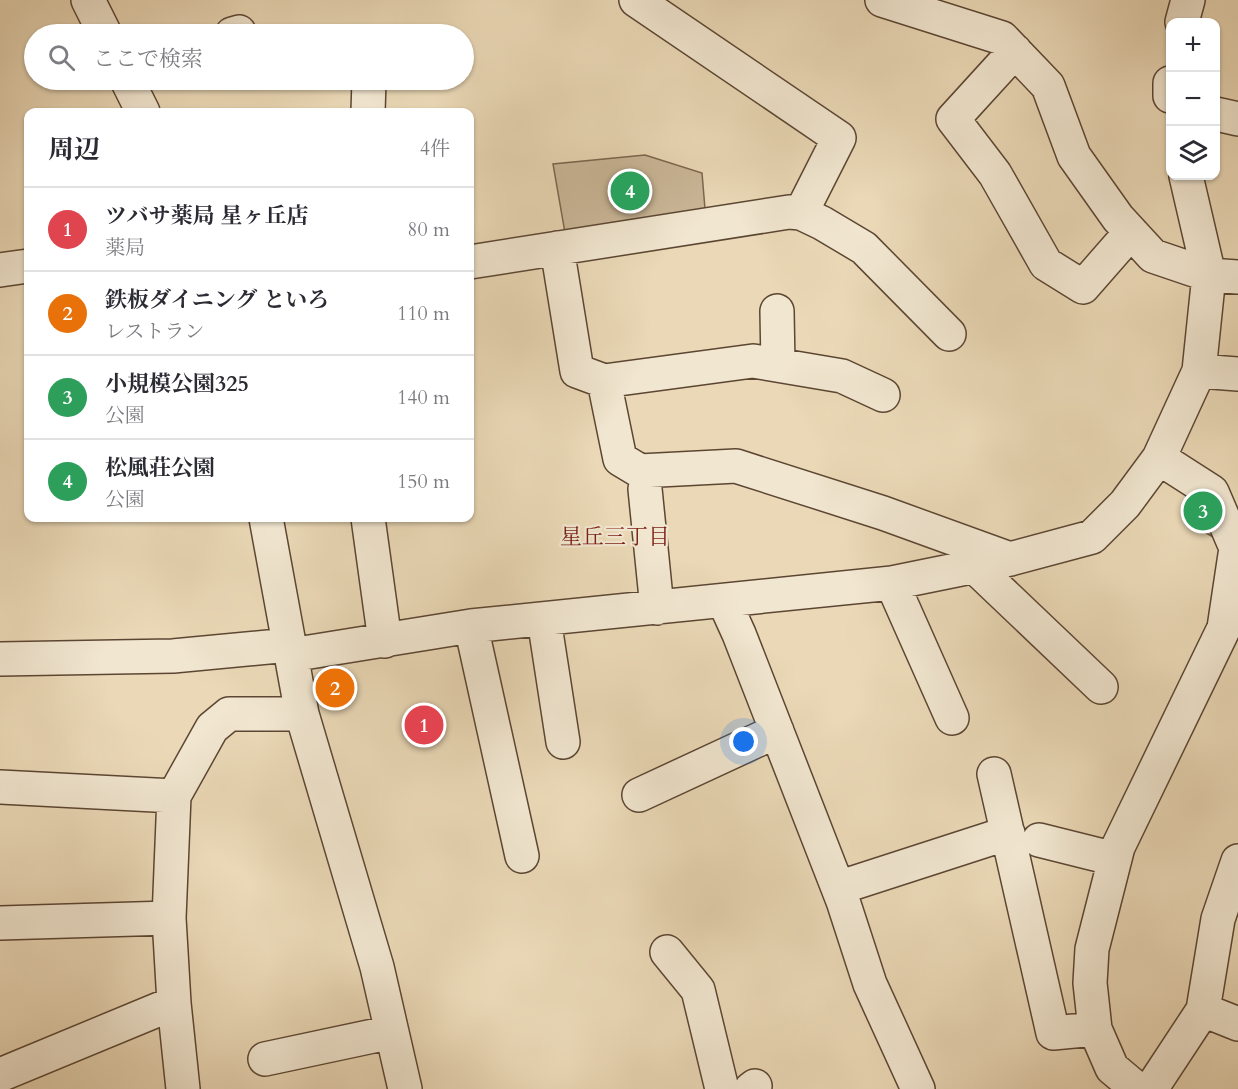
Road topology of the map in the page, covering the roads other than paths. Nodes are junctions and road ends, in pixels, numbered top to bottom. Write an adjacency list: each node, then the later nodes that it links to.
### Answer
1 (88, 0): 6 (street)
2 (636, 0): 15 (street)
3 (882, 0): 7 (street)
4 (1188, 0): 5 (street)
5 (1183, 18)
6 (100, 24)
7 (1015, 51): 16 (street); 16 (street)
8 (132, 90): 10 (street)
9 (369, 90): 11 (street)
10 (141, 108)
11 (368, 108)
12 (1220, 115): 13 (street)
13 (1238, 119)
14 (1187, 180): 21 (street)
15 (801, 213): 17 (street); 23 (street)
16 (1131, 232): 21 (street)
17 (557, 248): 18 (street); 27 (street)
18 (474, 261)
19 (24, 267): 20 (street)
20 (0, 270)
21 (1223, 276): 25 (street)
22 (777, 311): 24 (street)
23 (949, 334)
24 (778, 365): 27 (street); 28 (street)
25 (1199, 371): 26 (street); 29 (street)
26 (1238, 374)
27 (604, 381): 33 (street)
28 (884, 395)
29 (1159, 458): 33 (street); 55 (street)
30 (645, 489): 37 (street)
31 (267, 522): 41 (street)
32 (369, 522): 40 (street)
33 (1010, 559): 34 (street)
34 (975, 567): 35 (street); 43 (street)
35 (892, 583): 36 (street); 45 (street)
36 (724, 601): 37 (street); 46 (street)
37 (657, 608): 38 (street)
38 (544, 619): 39 (street); 47 (street)
39 (471, 626): 40 (street); 54 (street)
40 (385, 641): 41 (street)
41 (290, 650): 42 (street); 44 (street)
42 (0, 659)
43 (1101, 687)
44 (302, 714): 51 (street); 66 (street)
45 (952, 718)
46 (777, 731): 50 (street); 57 (street)
47 (563, 742)
48 (994, 774): 52 (street)
49 (0, 787): 51 (street)
50 (639, 795)
51 (174, 796): 58 (street)
52 (1008, 833): 57 (street); 65 (street)
53 (1039, 840): 55 (street)
54 (522, 856)
55 (1115, 859): 65 (street)
56 (1238, 861): 60 (street)
57 (838, 888): 72 (street)
58 (169, 918): 59 (street); 62 (street)
59 (0, 923)
60 (1228, 923): 63 (street)
61 (667, 952): 71 (street)
62 (174, 1004): 68 (street); 69 (street)
63 (1203, 1010): 64 (street); 74 (street)
64 (1238, 1024)
65 (1095, 1029): 73 (street)
66 (392, 1032): 67 (street); 70 (street)
67 (265, 1059)
68 (0, 1075)
69 (183, 1089)
70 (405, 1089)
71 (722, 1089)
72 (918, 1089)
73 (1137, 1089)
74 (1151, 1089)

